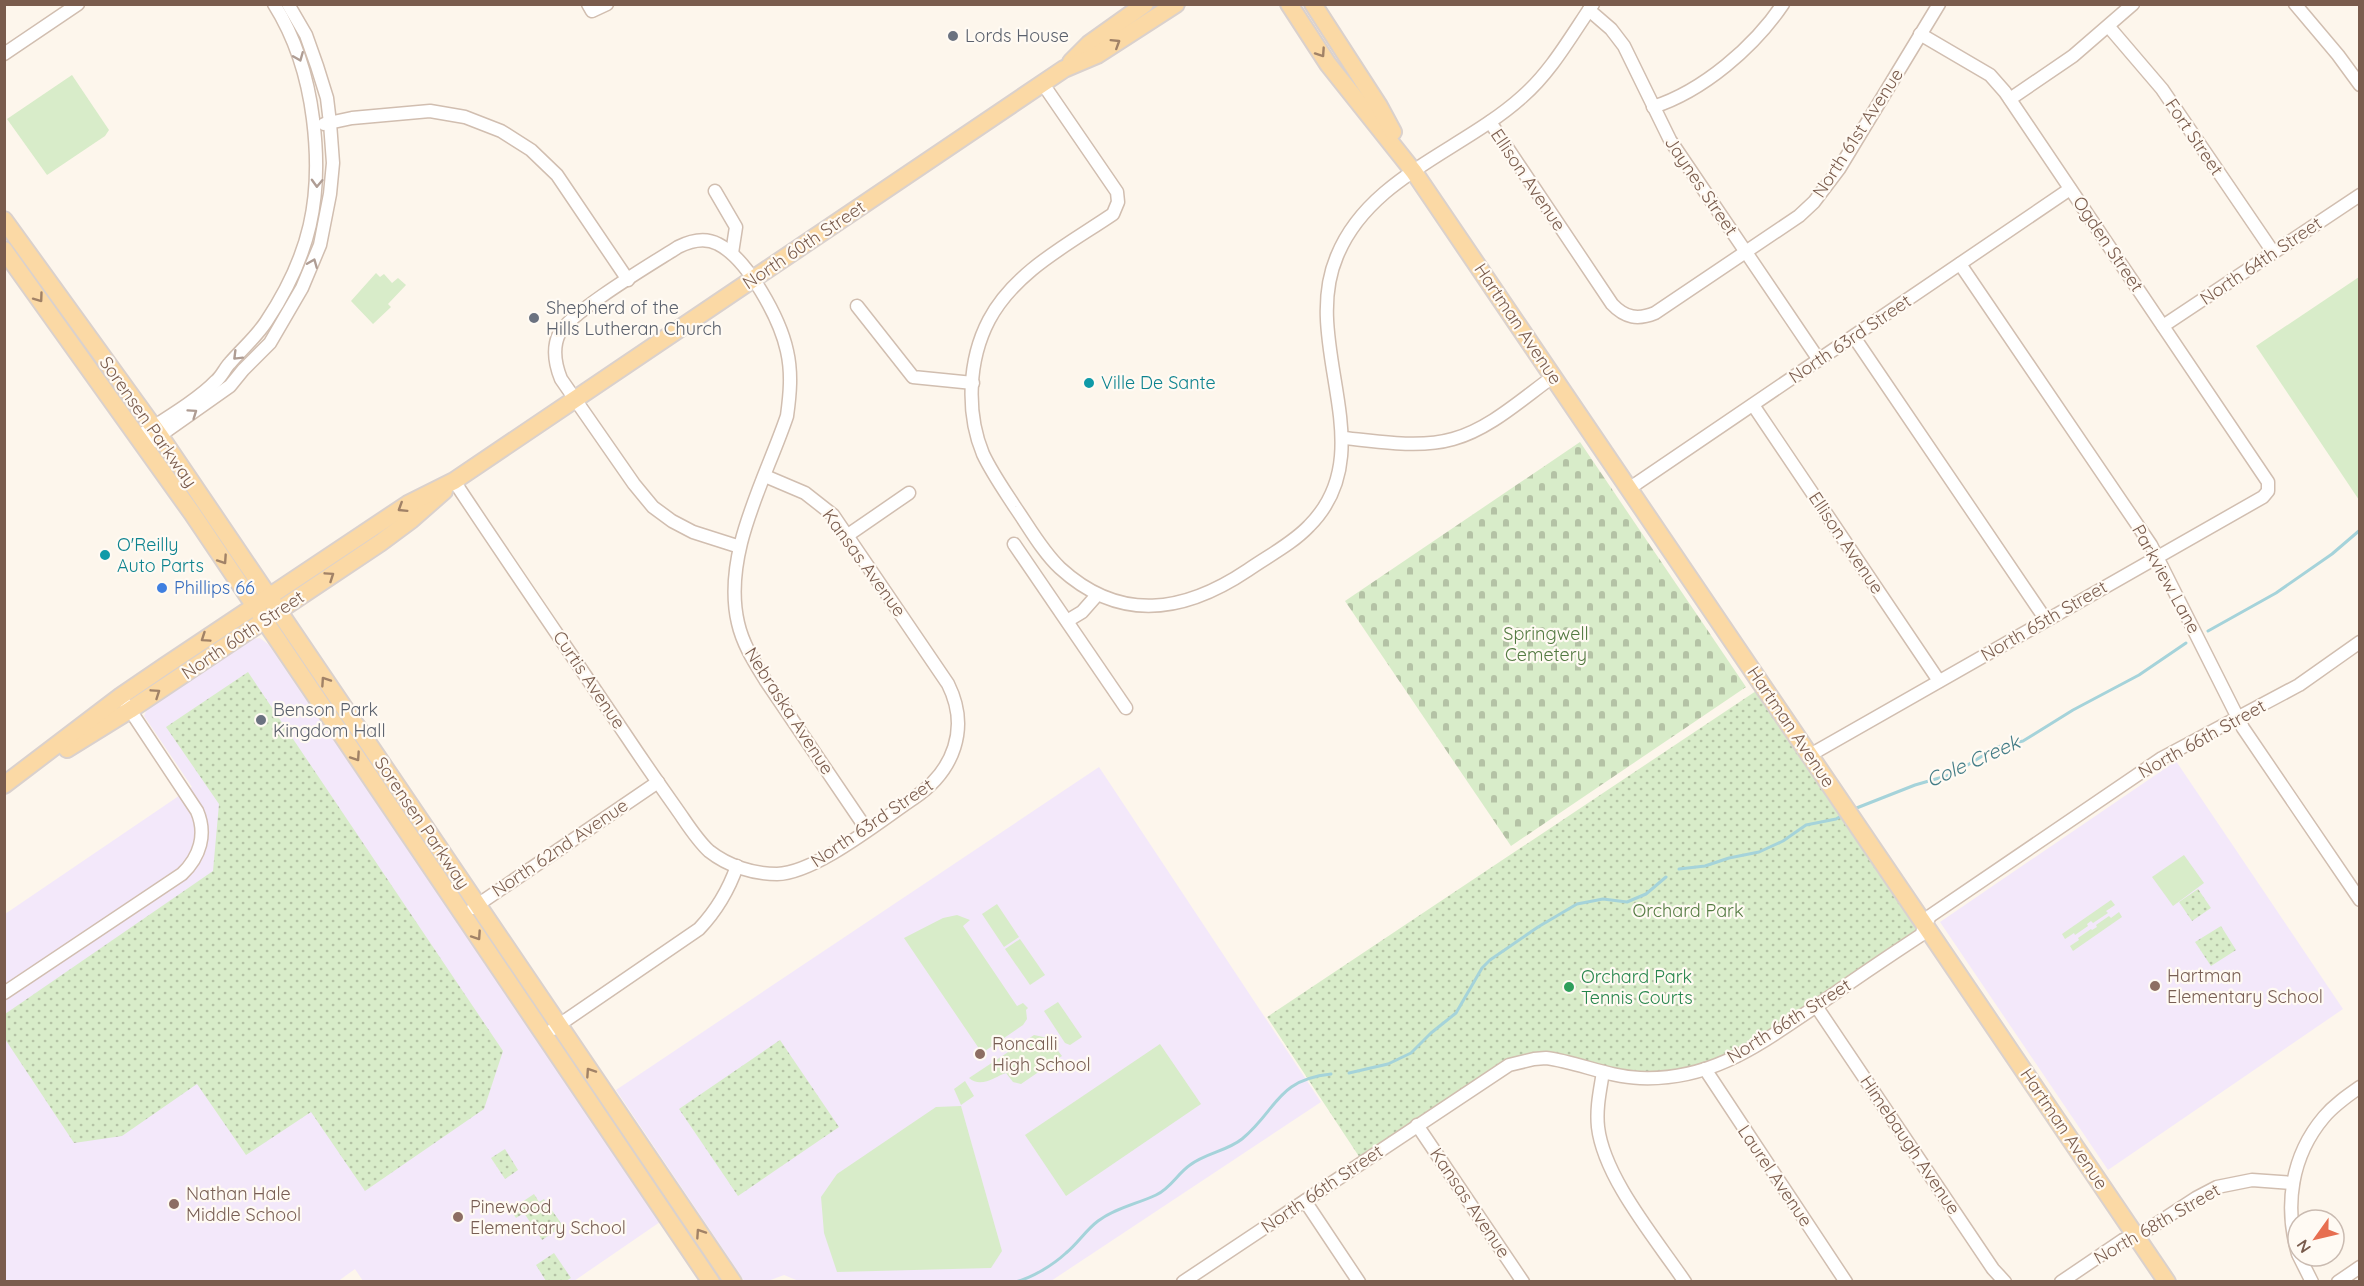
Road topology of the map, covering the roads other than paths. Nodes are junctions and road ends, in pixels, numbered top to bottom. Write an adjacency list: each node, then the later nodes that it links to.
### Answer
1 (78, 4): 17 (street)
2 (273, 4): 25 (street, one-way to 25)
3 (288, 4): 24 (street)
4 (607, 4): 14 (street)
5 (1145, 4): 18 (main road, North 60th Street)
6 (1176, 4): 18 (main road, North 60th Street, one-way to 6)
7 (1289, 4): 26 (main road, Hartman Avenue, one-way to 26)
8 (1313, 4): 26 (main road, Hartman Avenue)
9 (1783, 4): 22 (street)
10 (1939, 4): 16 (street, North 61st Avenue)
11 (2133, 4): 15 (street)
12 (2295, 4): 20 (street)
13 (1591, 7): 22 (street, Jaynes Street); 23 (street)
14 (590, 8)
15 (2109, 27): 21 (street); 33 (street, Fort Street)
16 (1920, 34): 21 (street, Ogden Street); 32 (street, North 61st Avenue)
17 (4, 54)
18 (1064, 69): 19 (main road, North 60th Street)
19 (1042, 84): 37 (main road, North 60th Street); 44 (street)
20 (2360, 85)
21 (2010, 99): 27 (street, Ogden Street)
22 (1653, 107): 32 (street, Jaynes Street)
23 (1490, 122): 26 (street); 39 (street, Ellison Avenue)
24 (330, 123): 25 (street); 36 (street); 47 (street, one-way to 24)
25 (314, 124): 47 (street, one-way to 47)
26 (1414, 172): 43 (main road, Hartman Avenue); 48 (street)
27 (2070, 189): 35 (street, North 63rd Street); 40 (street, Ogden Street)
28 (715, 191): 34 (street)
29 (2360, 195): 33 (street, North 64th Street)
30 (4, 220): 47 (main road, Sorensen Parkway)
31 (4, 250): 49 (main road, Sorensen Parkway, one-way to 49)
32 (1746, 252): 39 (street, North 61st Avenue); 42 (street, Jaynes Street)
33 (2273, 252): 40 (street, North 64th Street)
34 (732, 253): 36 (street); 37 (street)
35 (1960, 264): 41 (street, North 63rd Street); 58 (street, Parkview Lane)
36 (628, 280): 45 (street)
37 (752, 280): 45 (main road, North 60th Street); 50 (street)
38 (857, 306): 44 (street)
39 (1636, 318)
40 (2163, 326): 52 (street, Ogden Street)
41 (1854, 337): 42 (street, North 63rd Street); 62 (street)
42 (1819, 360): 46 (street, North 63rd Street)
43 (1554, 376): 48 (street); 53 (main road, Hartman Avenue)
44 (973, 383): 59 (street)
45 (575, 399): 51 (main road, North 60th Street); 57 (street)
46 (1753, 405): 53 (street, North 63rd Street); 65 (street, Ellison Avenue)
47 (156, 431): 49 (street); 60 (main road, Sorensen Parkway)
48 (1342, 438): 59 (street)
49 (142, 441): 60 (main road, Sorensen Parkway, one-way to 60)
50 (765, 477): 55 (street, Kansas Avenue); 57 (street, Nebraska Avenue)
51 (454, 481): 60 (main road, North 60th Street, one-way to 60); 61 (main road, North 60th Street, one-way to 51); 71 (street, Curtis Avenue)
52 (2268, 482): 58 (street, North 65th Street)
53 (1630, 488): 70 (main road, Hartman Avenue)
54 (909, 493): 55 (street)
55 (848, 535): 69 (street, Kansas Avenue)
56 (1014, 544): 63 (street)
57 (740, 547): 73 (street, Nebraska Avenue)
58 (2158, 556): 62 (street, North 65th Street); 68 (street, Parkview Lane)
59 (1097, 595): 63 (street)
60 (261, 601): 61 (main road, Sorensen Parkway); 66 (main road, North 60th Street, one-way to 66)
61 (271, 616): 66 (main road, North 60th Street, one-way to 61); 76 (main road, Sorensen Parkway, one-way to 61); 77 (main road, Sorensen Parkway, one-way to 77)
62 (2046, 620): 65 (street, North 65th Street)
63 (1067, 621): 67 (street)
64 (2360, 642): 68 (street, North 66th Street)
65 (1939, 681): 70 (street, North 65th Street)
66 (125, 703): 72 (main road, North 60th Street); 79 (street)
67 (1126, 708)
68 (2237, 718): 75 (street, Parkview Lane); 78 (street, North 66th Street)
69 (958, 737): 73 (street, North 63rd Street)
70 (1810, 755): 78 (main road, Hartman Avenue)
71 (658, 782): 74 (street, Curtis Avenue); 76 (street, North 62nd Avenue)
72 (4, 785)
73 (867, 830): 74 (street, North 63rd Street)
74 (737, 866): 81 (street)
75 (2360, 900)
76 (477, 905): 77 (street, North 62nd Avenue); 81 (main road, Sorensen Parkway)
77 (463, 915): 82 (main road, Sorensen Parkway, one-way to 82)
78 (1925, 926): 80 (street, North 66th Street); 90 (main road, Hartman Avenue)
79 (4, 993)
80 (1816, 1006): 83 (street, North 66th Street); 99 (street, Himebaugh Avenue)
81 (559, 1025): 82 (street); 92 (main road, Sorensen Parkway, one-way to 81)
82 (544, 1035): 93 (main road, Sorensen Parkway)
83 (1705, 1070): 84 (street, North 66th Street); 98 (street, Laurel Avenue)
84 (1603, 1072): 86 (street, North 66th Street); 97 (street)
85 (2360, 1087): 87 (street)
86 (1417, 1125): 88 (street, North 66th Street); 96 (street, Kansas Avenue)
87 (2293, 1183): 89 (street); 90 (street, North 68th Street)
88 (1305, 1201): 94 (street, North 66th Street); 95 (street)
89 (2290, 1208)
90 (2135, 1235): 100 (street, North 68th Street); 101 (main road, Hartman Avenue)
91 (2360, 1267): 102 (street)
92 (730, 1280)
93 (711, 1281)
94 (1184, 1281)
95 (1359, 1281)
96 (1523, 1281)
97 (1685, 1281)
98 (1846, 1281)
99 (2005, 1281)
100 (2061, 1281)
101 (2167, 1281)
102 (2338, 1281)

